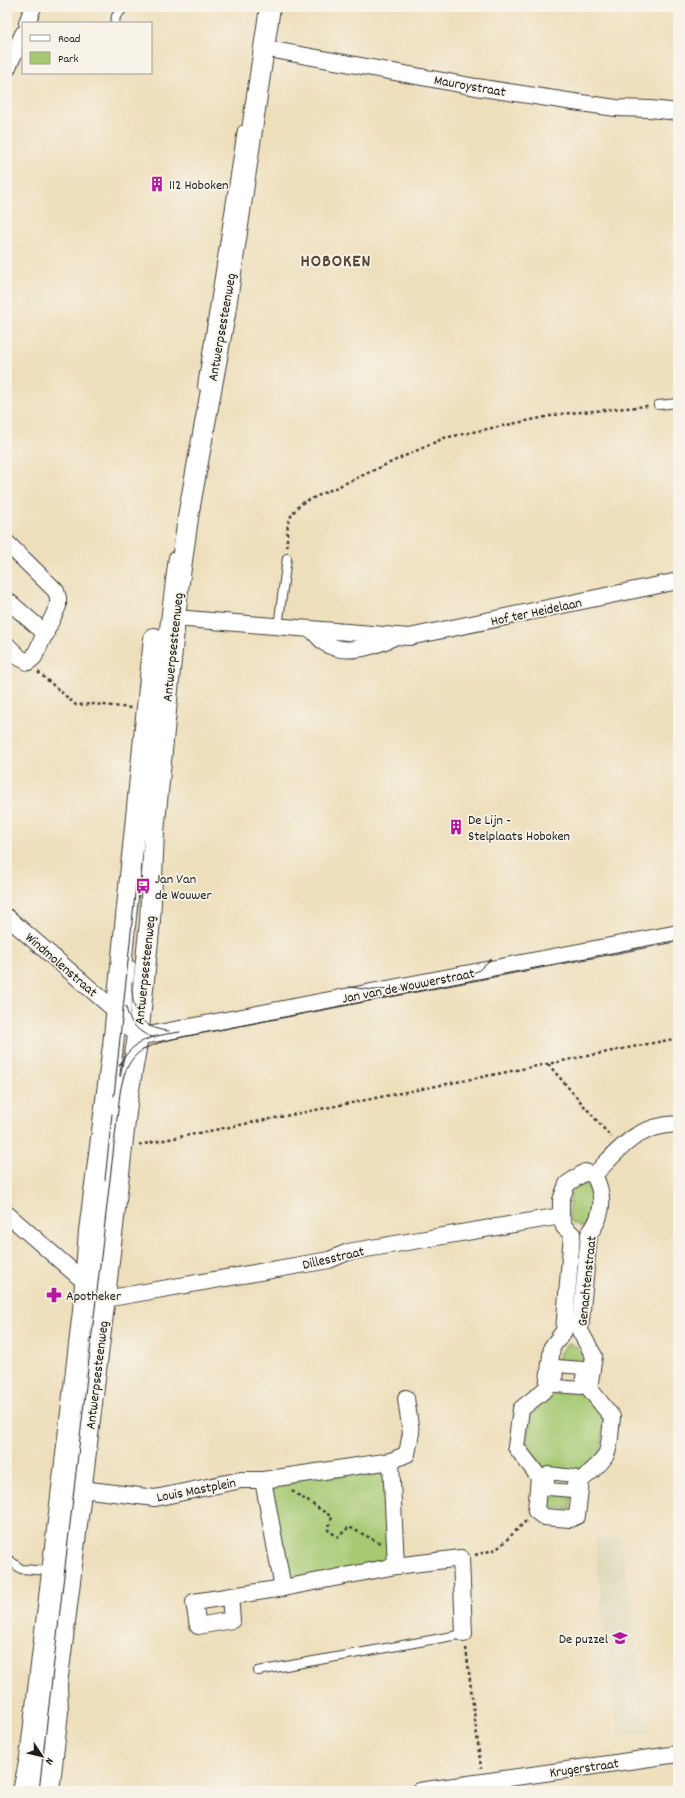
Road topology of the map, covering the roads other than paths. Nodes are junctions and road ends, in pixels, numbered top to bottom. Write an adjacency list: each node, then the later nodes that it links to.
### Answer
1 (33, 7): 4 (street)
2 (125, 7): 5 (lane)
3 (270, 7): 7 (street, Antwerpsesteenweg)
4 (27, 22)
5 (115, 22)
6 (22, 36): 8 (street)
7 (257, 47): 9 (street, Mauroystraat); 21 (street, Antwerpsesteenweg)
8 (7, 69)
9 (678, 112)
10 (244, 119): 11 (lane)
11 (200, 397)
12 (678, 403): 13 (lane)
13 (658, 405)
14 (184, 489): 15 (lane)
15 (179, 519)
16 (7, 543): 23 (street)
17 (174, 549): 25 (lane)
18 (287, 558): 22 (lane)
19 (678, 581): 22 (street, Hof ter Heidelaan)
20 (7, 600): 23 (street)
21 (175, 618): 22 (street, Hof ter Heidelaan); 29 (street, Antwerpsesteenweg)
22 (278, 627)
23 (46, 634): 24 (street)
24 (7, 645)
25 (158, 646): 29 (street, Antwerpsesteenweg)
26 (7, 917): 29 (street, Windmolenstraat)
27 (678, 933): 29 (street, Jan van de Wouwerstraat)
28 (132, 954): 29 (lane)
29 (126, 1026): 37 (street, Antwerpsesteenweg); 38 (street, Antwerpsesteenweg)
30 (119, 1072): 39 (lane)
31 (678, 1124): 32 (street)
32 (594, 1175): 34 (street); 36 (street, Genachtenstraat)
33 (7, 1214): 37 (street)
34 (561, 1216): 35 (street, Genachtenstraat); 38 (street, Dillesstraat)
35 (572, 1234): 36 (street); 40 (street, Genachtenstraat)
36 (589, 1234): 41 (street, Genachtenstraat)
37 (86, 1284): 48 (street, Antwerpsesteenweg)
38 (105, 1299): 45 (street, Antwerpsesteenweg)
39 (92, 1320)
40 (564, 1331): 41 (street); 41 (street, Genachtenstraat)
41 (580, 1331)
42 (406, 1398): 43 (street, Louis Mastplein)
43 (391, 1461): 44 (street, Louis Mastplein); 47 (street)
44 (268, 1479): 45 (street, Louis Mastplein); 49 (street)
45 (82, 1489): 58 (street, Antwerpsesteenweg)
46 (7, 1558): 48 (lane)
47 (396, 1558): 49 (street); 52 (street)
48 (52, 1571): 56 (street, Antwerpsesteenweg)
49 (283, 1588): 50 (street)
50 (230, 1596)
51 (59, 1599): 57 (lane)
52 (464, 1634): 53 (lane)
53 (258, 1670)
54 (678, 1754): 55 (street, Krugerstraat)
55 (483, 1787): 59 (street, Krugerstraat)
56 (23, 1791)
57 (37, 1791)
58 (49, 1791)
59 (419, 1791)

